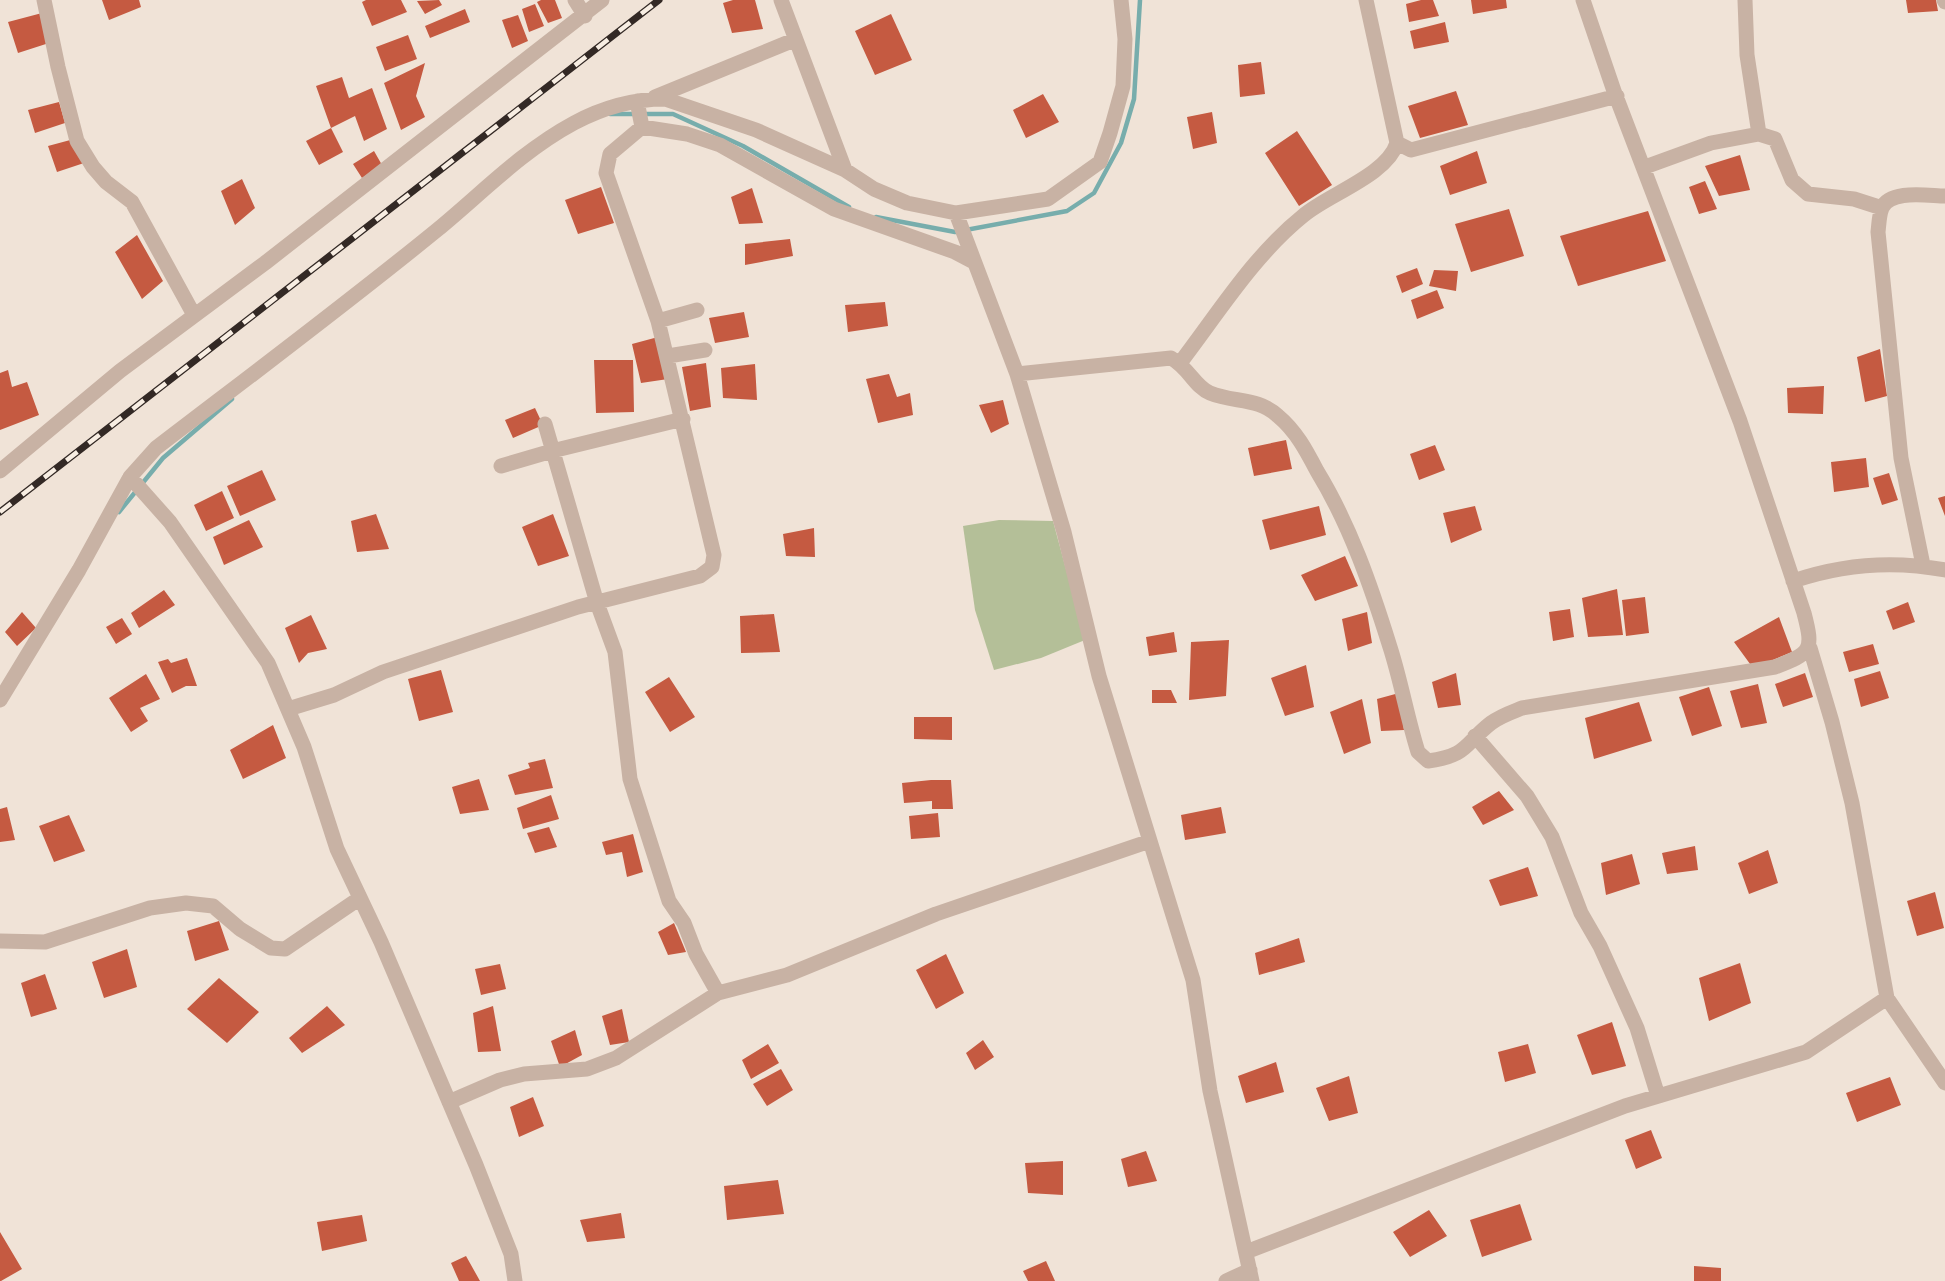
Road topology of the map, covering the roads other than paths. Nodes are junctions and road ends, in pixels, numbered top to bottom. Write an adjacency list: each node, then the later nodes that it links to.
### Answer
1 (44, 0): 23 (street)
2 (575, 0): 9 (street)
3 (602, 0): 9 (street)
4 (781, 0): 10 (street)
5 (1121, 0): 20 (street)
6 (1366, 0): 15 (street)
7 (1583, 0): 11 (street)
8 (1745, 0): 14 (street)
9 (585, 16): 23 (street)
10 (794, 40): 12 (street); 17 (street)
11 (1617, 96): 15 (street); 16 (street)
12 (642, 103): 13 (street); 17 (street); 34 (street)
13 (642, 125): 21 (street); 24 (street)
14 (1759, 134): 16 (street); 19 (street)
15 (1396, 143): 27 (street)
16 (1645, 167): 37 (street)
17 (845, 170): 20 (street)
18 (1945, 196): 19 (street)
19 (1882, 208): 35 (street)
20 (958, 219): 21 (street)
21 (971, 256): 28 (street)
22 (697, 310): 24 (street)
23 (194, 315): 33 (street)
24 (658, 321): 26 (street)
25 (705, 350): 26 (street)
26 (668, 356): 29 (street)
27 (1180, 363): 28 (street); 42 (street)
28 (1017, 374): 43 (street)
29 (683, 419): 31 (street); 38 (street)
30 (545, 424): 31 (street)
31 (552, 451): 32 (street); 38 (street)
32 (501, 466)
33 (0, 471)
34 (132, 479): 40 (street); 41 (street)
35 (1923, 565): 36 (street); 37 (street)
36 (1945, 570)
37 (1793, 581): 39 (street)
38 (597, 603): 41 (street); 46 (street)
39 (1810, 648): 42 (street); 47 (street)
40 (0, 700)
41 (288, 709): 44 (street)
42 (1475, 736): 49 (street)
43 (1150, 841): 46 (street); 51 (street)
44 (360, 898): 45 (street); 50 (street)
45 (0, 941)
46 (718, 993): 50 (street)
47 (1887, 998): 48 (street); 49 (street)
48 (1945, 1083)
49 (1658, 1096): 51 (street)
50 (449, 1102): 53 (street)
51 (1246, 1252): 52 (street)
52 (1251, 1276): 54 (street)
53 (515, 1281)
54 (1226, 1281)

